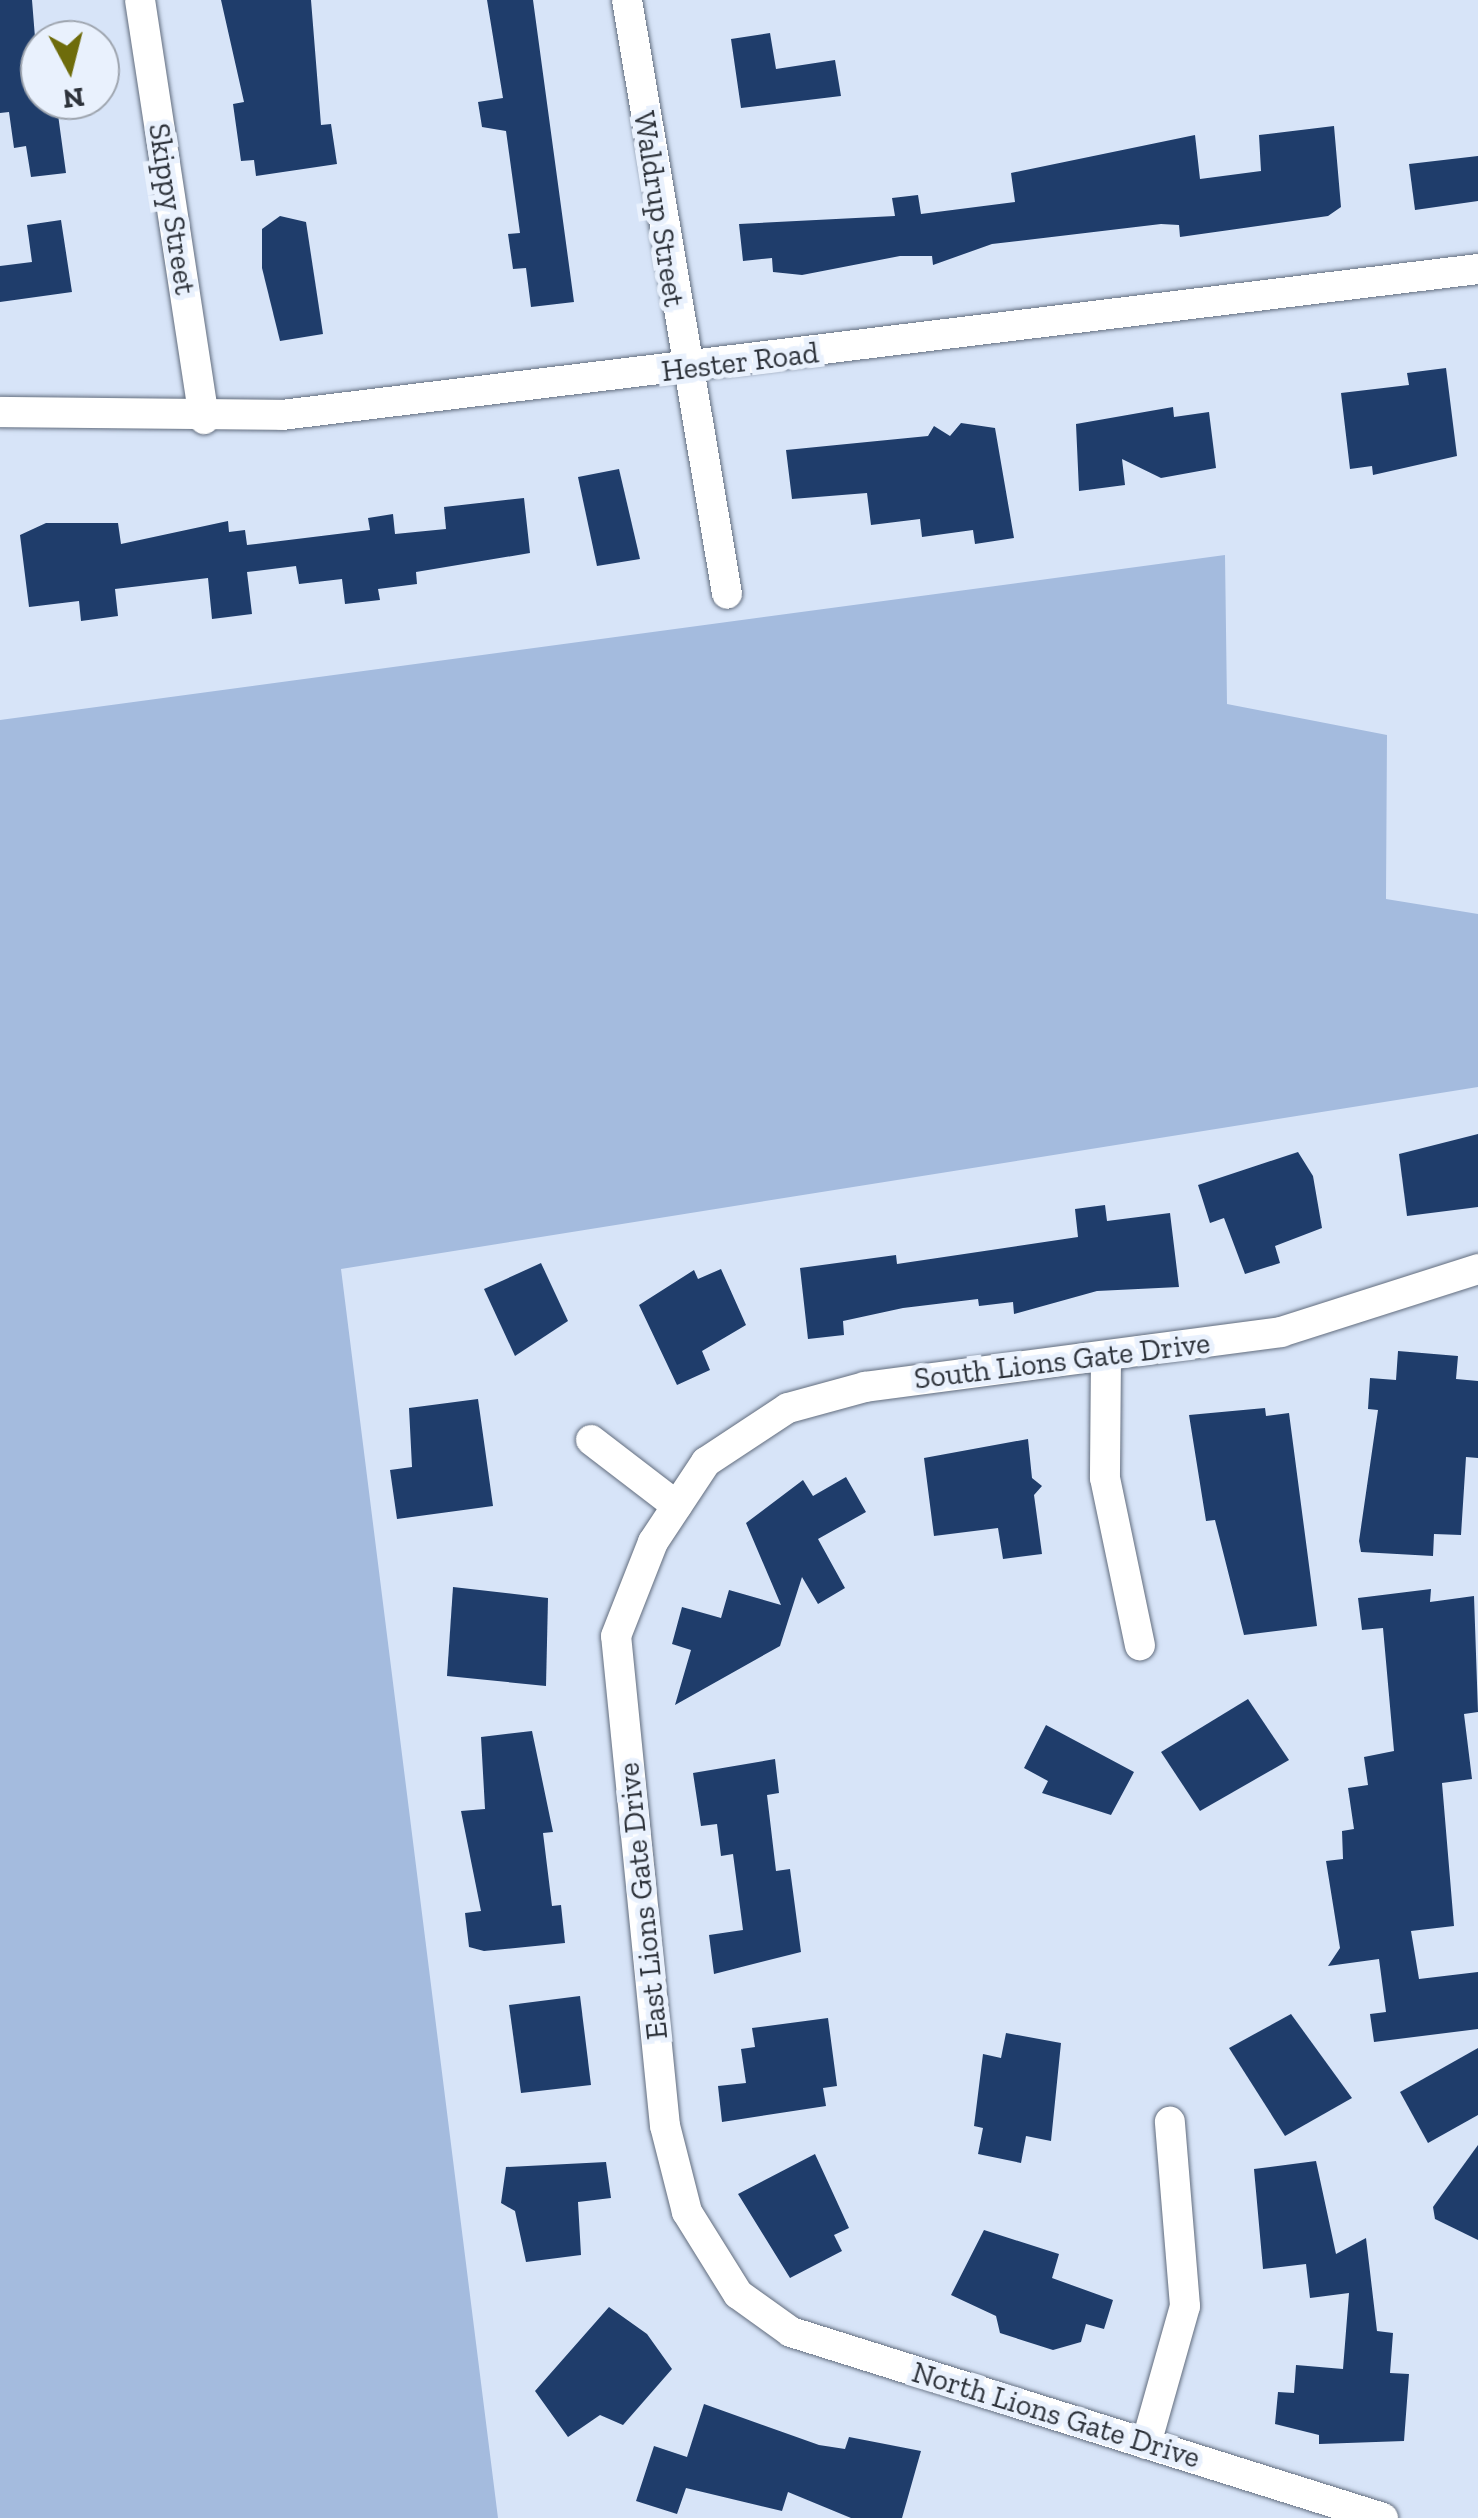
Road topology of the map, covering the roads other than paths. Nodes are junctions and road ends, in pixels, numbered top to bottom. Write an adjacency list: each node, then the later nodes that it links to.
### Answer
1 (140, 0): 6 (street, Skippy Street)
2 (626, 0): 4 (street, Waldrup Street)
3 (1478, 269): 4 (street, Hester Road)
4 (684, 369): 6 (street, Hester Road); 7 (street, Waldrup Street)
5 (0, 412): 6 (street, Hester Road)
6 (204, 419)
7 (727, 594)
8 (1478, 1269): 9 (street, South Lions Gate Drive)
9 (1106, 1357): 11 (street, South Lions Gate Drive); 12 (street)
10 (590, 1440): 11 (street)
11 (678, 1506): 14 (street, East Lions Gate Drive)
12 (1140, 1645)
13 (1170, 2122): 15 (street)
14 (738, 2294): 15 (street, North Lions Gate Drive)
15 (1146, 2444): 16 (street, North Lions Gate Drive)
16 (1383, 2518)

